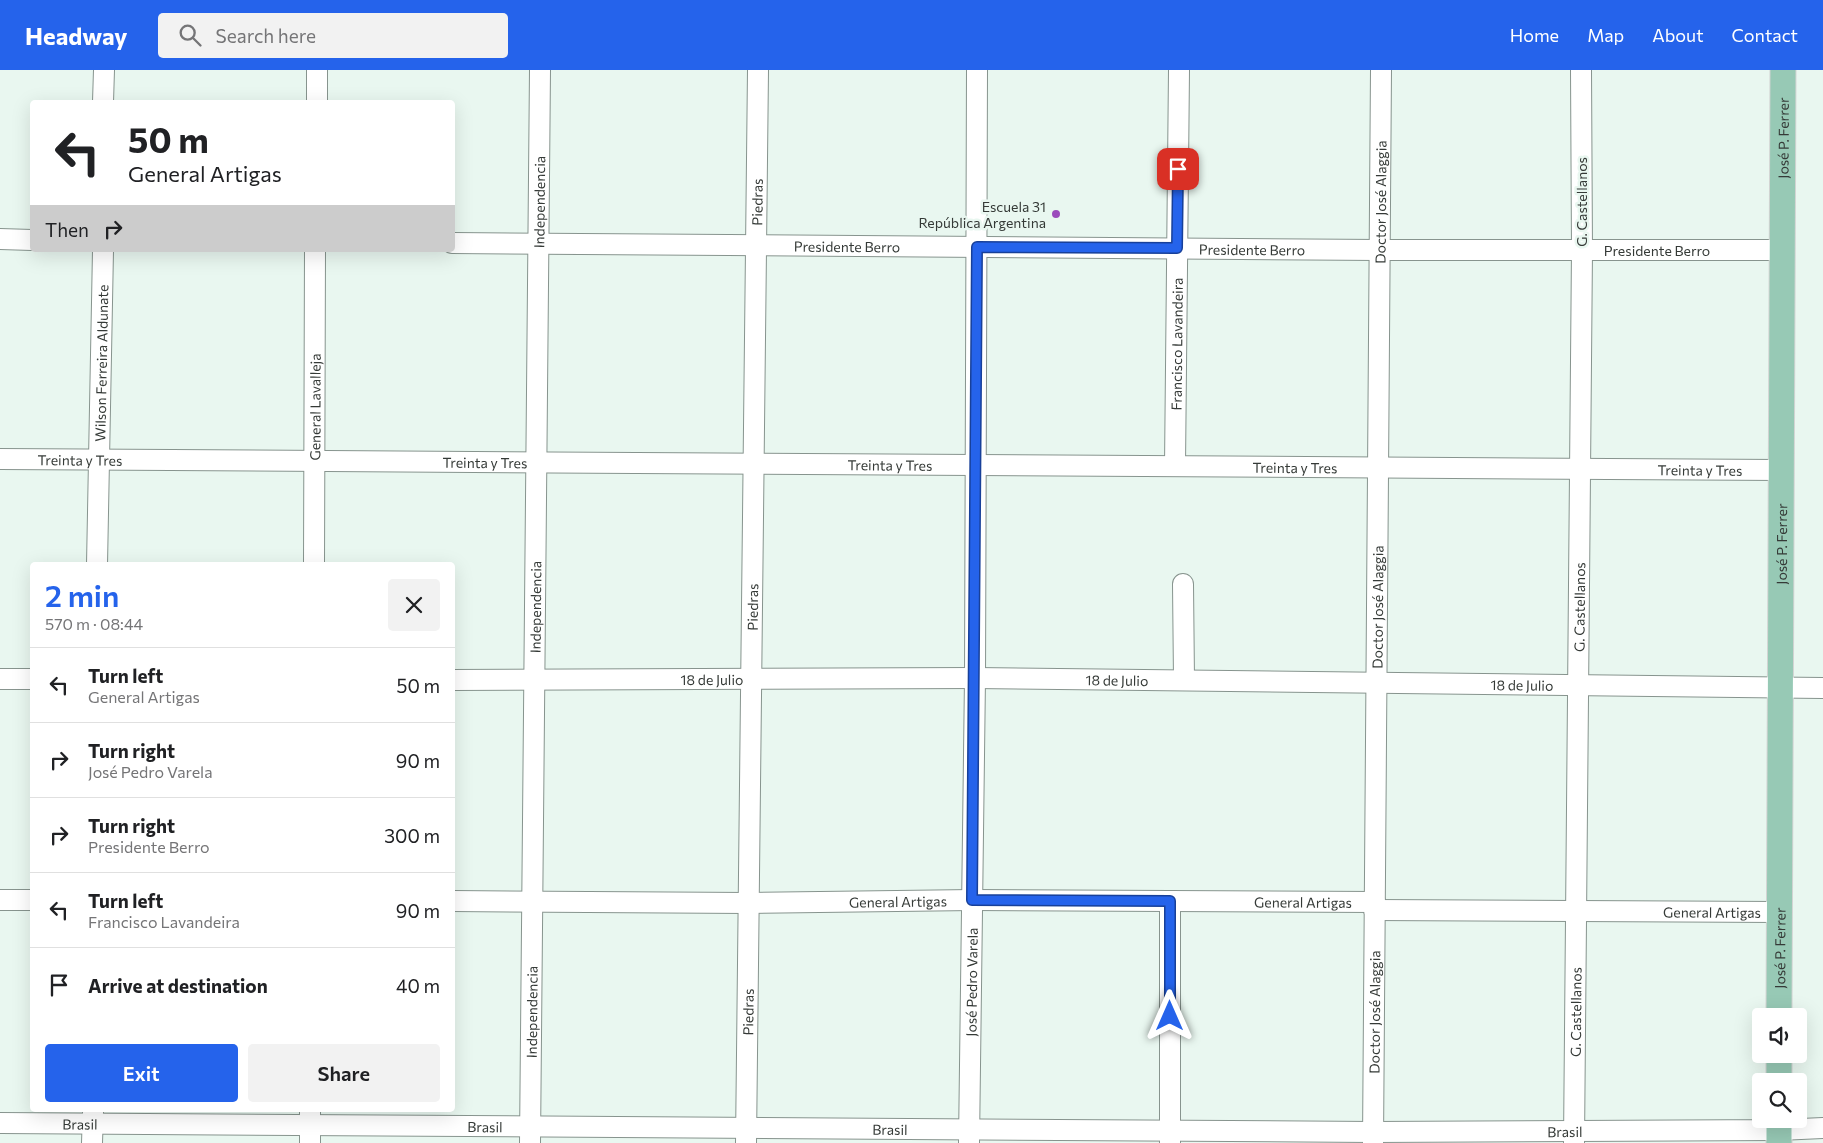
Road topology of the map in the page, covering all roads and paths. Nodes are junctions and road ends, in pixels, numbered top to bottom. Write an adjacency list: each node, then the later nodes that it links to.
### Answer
1 (104, 70): 10 (street)
2 (317, 70): 11 (street)
3 (540, 70): 15 (street, Independencia)
4 (758, 70): 16 (street, Piedras)
5 (977, 70): 17 (street, José Pedro Varela)
6 (1179, 70): 18 (street, Francisco Lavandeira)
7 (1380, 70): 19 (street, Doctor José Alaggia)
8 (1581, 70): 20 (street, G. Castellanos)
9 (1783, 70): 21 (main road, José P. Ferrer)
10 (104, 100)
11 (317, 100)
12 (0, 240): 13 (street)
13 (30, 240)
14 (455, 243): 15 (street, Presidente Berro)
15 (538, 244): 16 (street, Presidente Berro); 27 (street, Independencia)
16 (757, 246): 17 (street, Presidente Berro); 28 (street, Piedras)
17 (977, 247): 18 (street, Presidente Berro); 29 (street, José Pedro Varela)
18 (1177, 248): 19 (street, Presidente Berro); 30 (street, Francisco Lavandeira)
19 (1379, 250): 20 (street, Presidente Berro); 31 (street, Doctor José Alaggia)
20 (1582, 250): 21 (street, Presidente Berro); 32 (street, G. Castellanos)
21 (1782, 250): 33 (main road, José P. Ferrer)
22 (103, 252): 25 (street, Wilson Ferreira Aldunate)
23 (316, 252): 26 (street, General Lavalleja)
24 (0, 459): 25 (street, Treinta y Tres)
25 (99, 459): 26 (street, Treinta y Tres); 34 (street, Wilson Ferreira Aldunate)
26 (313, 462): 27 (street, Treinta y Tres); 35 (street, General Lavalleja)
27 (537, 462): 28 (street, Treinta y Tres); 41 (street, Independencia)
28 (754, 464): 29 (street, Treinta y Tres); 37 (street, Piedras)
29 (976, 464): 30 (street, Treinta y Tres); 38 (street, José Pedro Varela)
30 (1175, 466): 31 (street, Treinta y Tres)
31 (1378, 467): 32 (street, Treinta y Tres); 44 (street, Doctor José Alaggia)
32 (1580, 468): 33 (street, Treinta y Tres); 45 (street, G. Castellanos)
33 (1781, 470): 46 (main road, José P. Ferrer)
34 (97, 562)
35 (314, 562)
36 (1184, 584): 43 (street)
37 (752, 678): 38 (street, 18 de Julio); 41 (street, 18 de Julio); 54 (street, Piedras)
38 (975, 678): 43 (street, 18 de Julio); 50 (street, José Pedro Varela)
39 (0, 679): 40 (street)
40 (30, 679)
41 (534, 679): 42 (street, 18 de Julio); 52 (street, Independencia)
42 (455, 680)
43 (1184, 680): 44 (street, 18 de Julio)
44 (1377, 682): 45 (street, 18 de Julio); 55 (street, Doctor José Alaggia)
45 (1578, 686): 46 (street, 18 de Julio); 56 (street, G. Castellanos)
46 (1780, 688): 47 (street, 18 de Julio); 57 (main road, José P. Ferrer)
47 (1823, 688)
48 (0, 900): 49 (street)
49 (30, 900)
50 (972, 900): 53 (street, General Artigas); 54 (street, General Artigas); 66 (street, José Pedro Varela)
51 (455, 901): 52 (street, General Artigas)
52 (533, 901): 54 (street, General Artigas); 64 (street, Independencia)
53 (1170, 901): 55 (street, General Artigas); 67 (street)
54 (748, 903): 65 (street, Piedras)
55 (1374, 906): 56 (street, General Artigas); 69 (street, Doctor José Alaggia)
56 (1577, 910): 57 (street, General Artigas); 68 (street, G. Castellanos)
57 (1779, 912): 58 (main road, José P. Ferrer)
58 (1779, 1008)
59 (0, 1123): 60 (street, Brasil)
60 (93, 1126): 61 (street, Brasil)
61 (310, 1126): 64 (street, Brasil)
62 (1823, 1128): 63 (street, Brasil)
63 (1779, 1131): 68 (street, Brasil)
64 (531, 1134): 65 (street, Brasil)
65 (746, 1136): 66 (street, Brasil)
66 (969, 1136): 67 (street, Brasil)
67 (1170, 1137): 69 (street, Brasil)
68 (1574, 1137): 69 (street, Brasil)
69 (1373, 1138)

